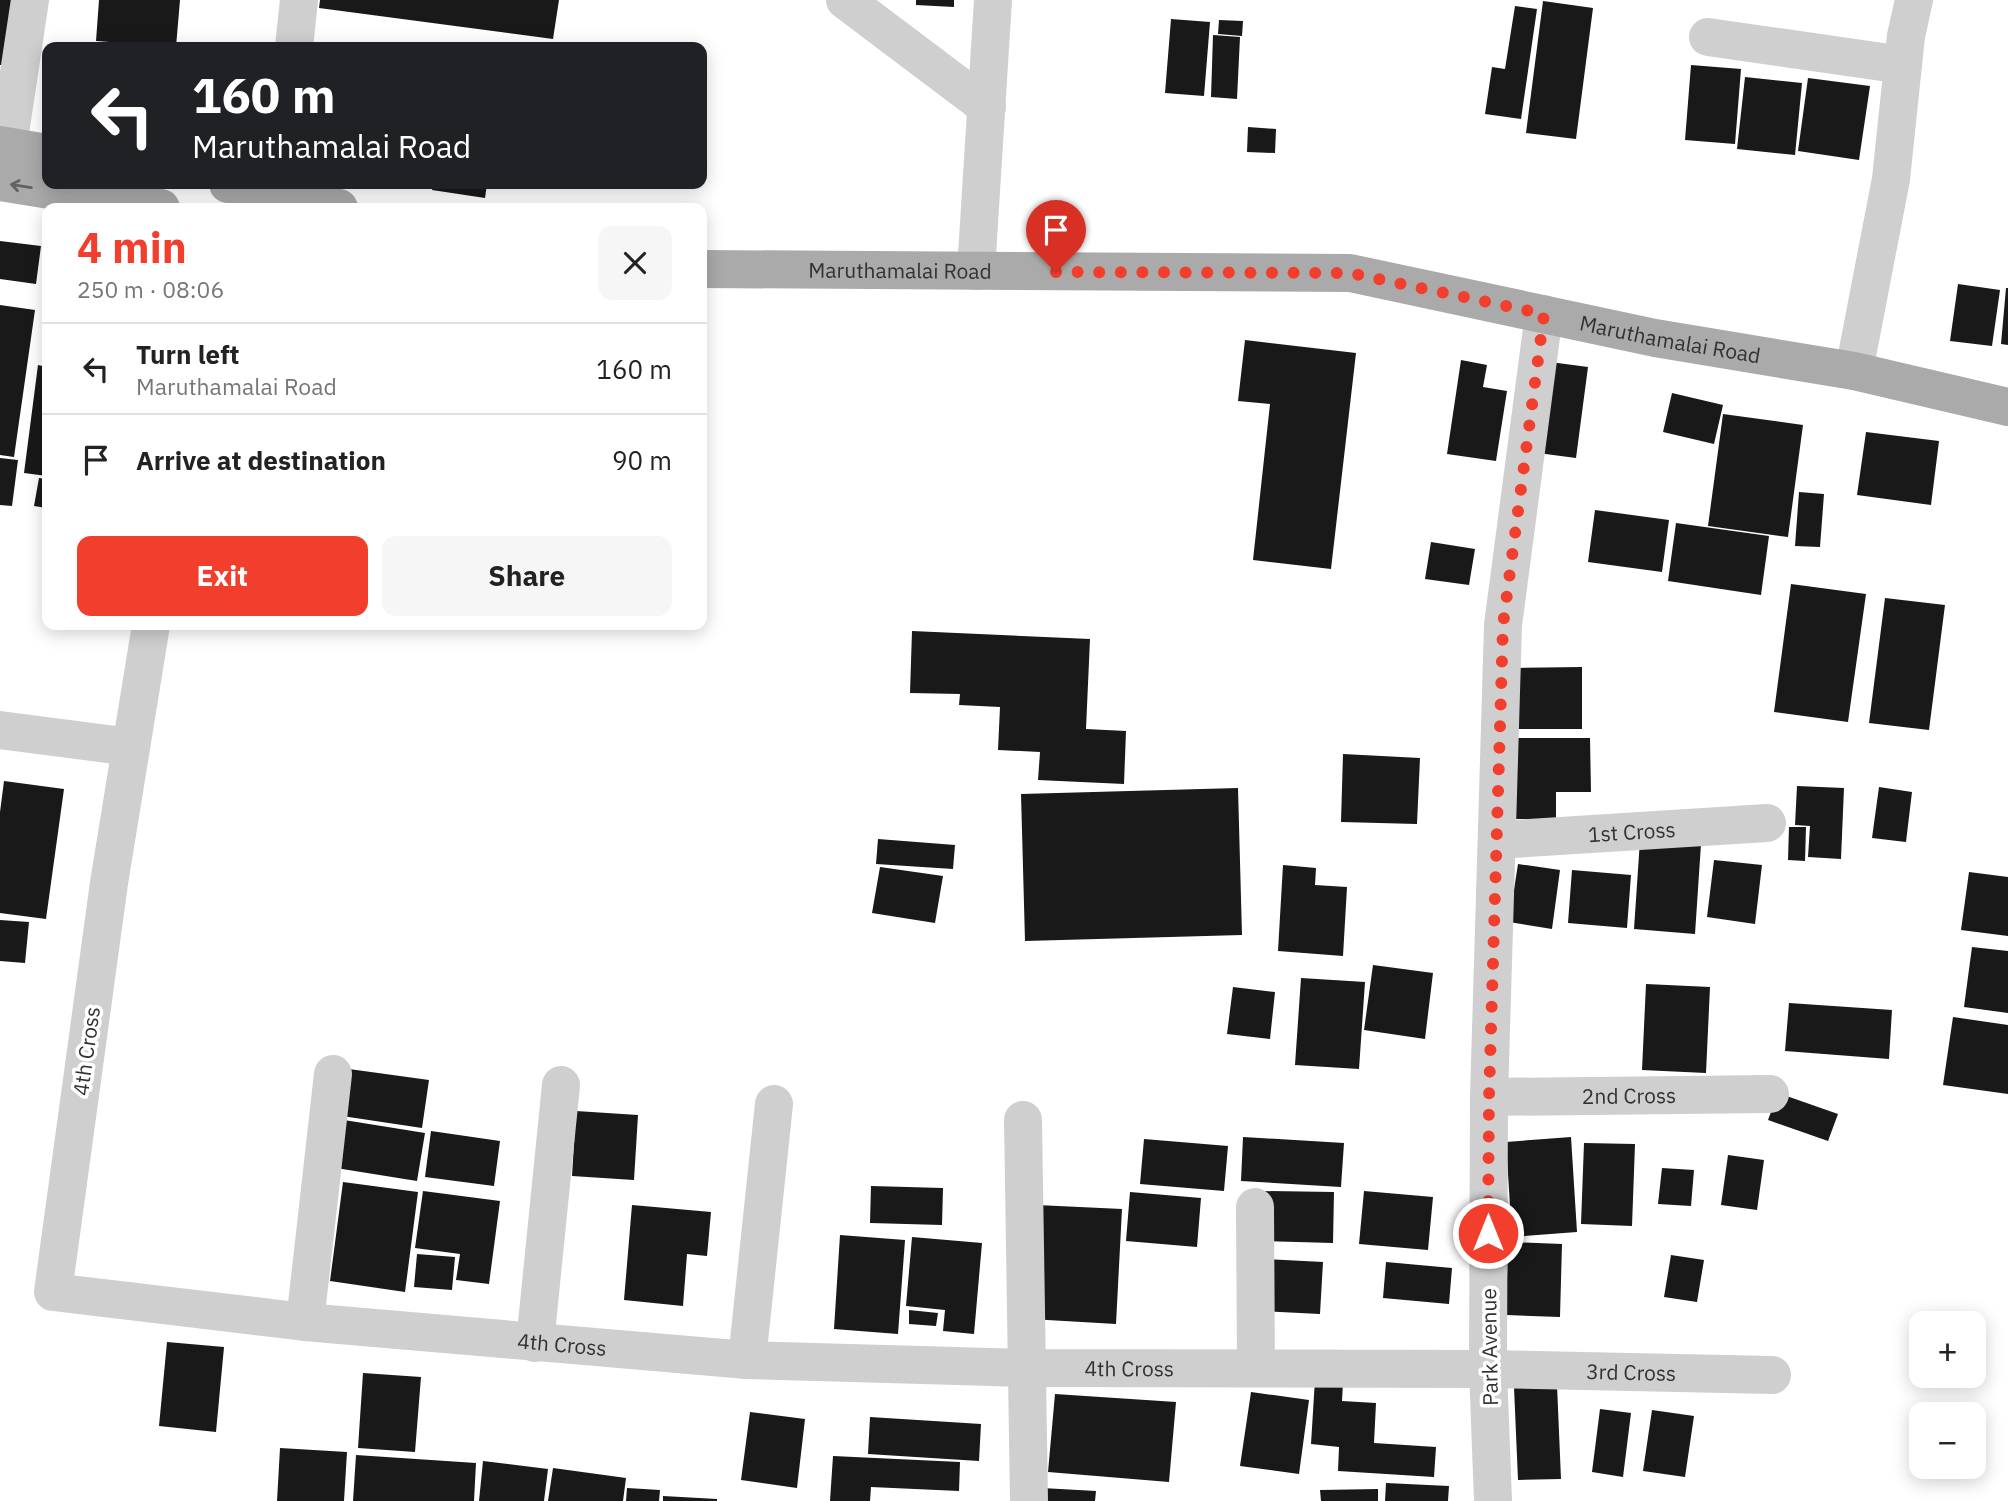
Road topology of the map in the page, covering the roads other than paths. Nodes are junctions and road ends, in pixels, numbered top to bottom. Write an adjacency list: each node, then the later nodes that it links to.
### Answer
1 (30, 0): 11 (street)
2 (299, 0): 7 (street)
3 (845, 0): 9 (street)
4 (993, 0): 9 (street)
5 (1914, 0): 8 (street)
6 (1708, 37): 8 (street)
7 (295, 42)
8 (1903, 65): 20 (street)
9 (987, 107): 18 (street)
10 (42, 154): 11 (main road)
11 (3, 158): 12 (main road, one-way to 11)
12 (42, 170)
13 (101, 189): 15 (main road, one-way to 13)
14 (283, 189): 16 (main road)
15 (145, 203)
16 (324, 203)
17 (707, 269): 18 (main road, Maruthamalai Road)
18 (976, 271): 19 (main road, Maruthamalai Road)
19 (1544, 314): 20 (main road, Maruthamalai Road); 26 (street, Park Avenue)
20 (1854, 371): 21 (main road, Maruthamalai Road)
21 (2008, 407)
22 (150, 630): 24 (street)
23 (0, 730): 24 (street)
24 (131, 747): 34 (street, 4th Cross)
25 (1768, 823): 26 (street, 1st Cross)
26 (1497, 841): 30 (street, Park Avenue)
27 (333, 1074): 34 (street)
28 (561, 1085): 35 (street)
29 (1770, 1094): 30 (street, 2nd Cross)
30 (1489, 1097): 39 (street, Park Avenue)
31 (774, 1104): 36 (street)
32 (1023, 1120): 38 (street)
33 (1255, 1206): 37 (street)
34 (305, 1322): 35 (street, 4th Cross)
35 (535, 1343): 36 (street, 4th Cross)
36 (747, 1360): 38 (street, 4th Cross)
37 (1256, 1367): 38 (street, 4th Cross); 39 (street, 4th Cross)
38 (1027, 1368): 41 (street)
39 (1488, 1369): 40 (street, 3rd Cross); 42 (street, Park Avenue)
40 (1772, 1375)
41 (1029, 1501)
42 (1493, 1501)

